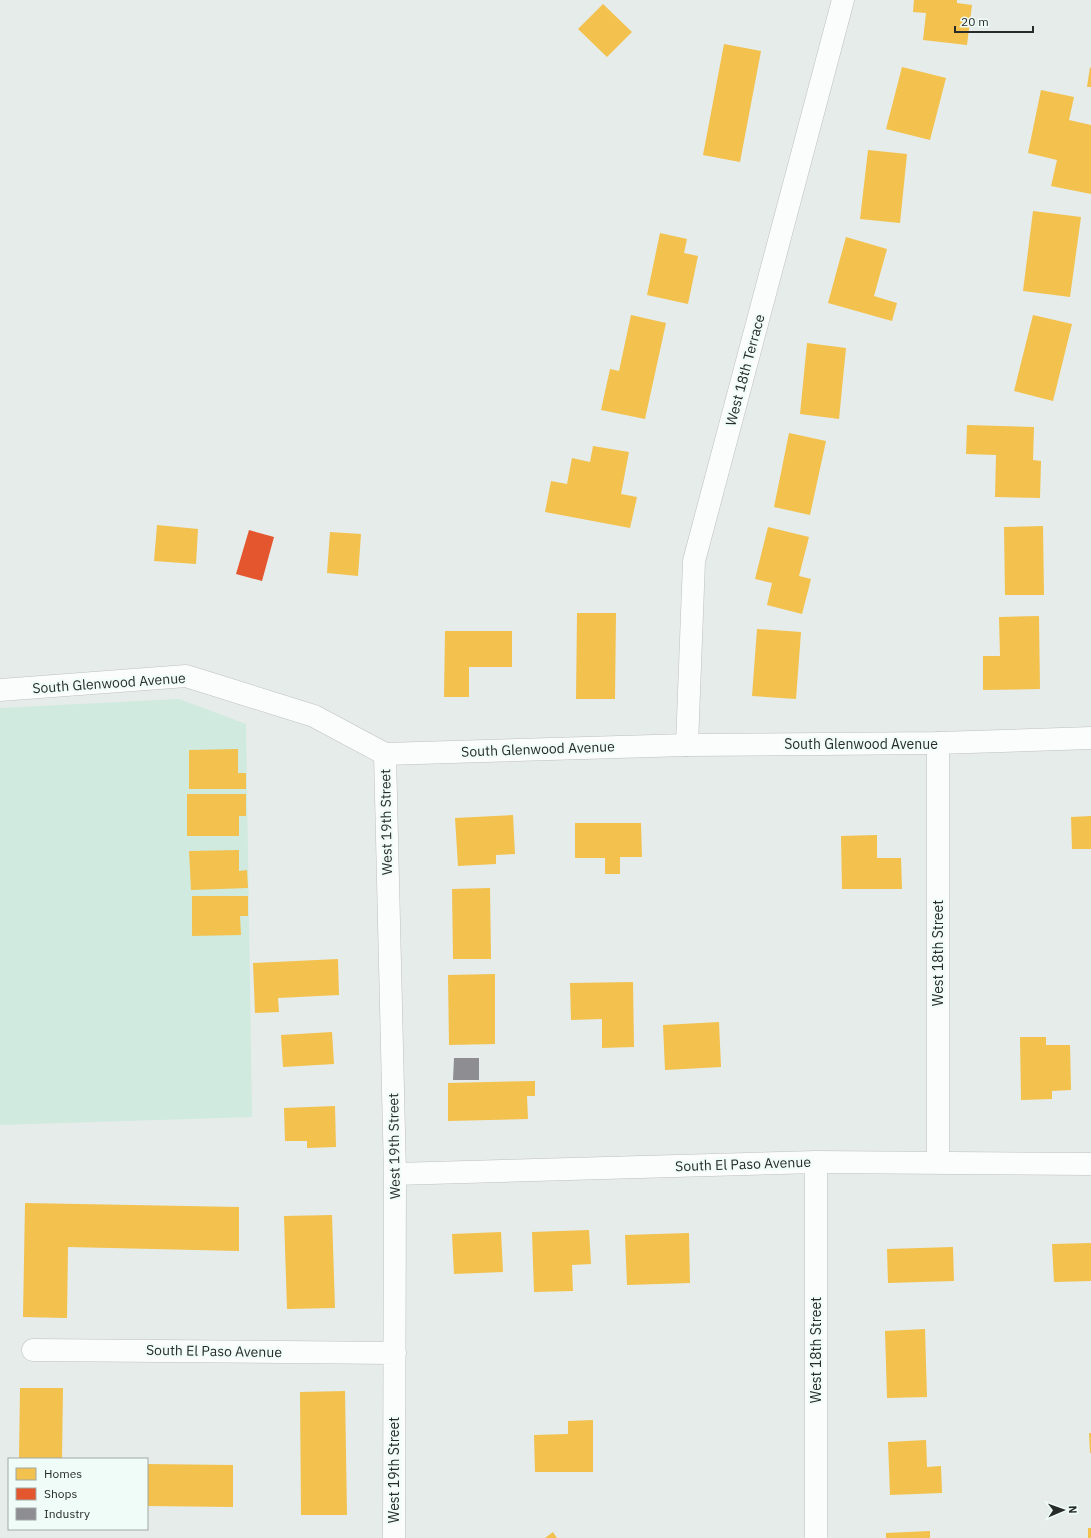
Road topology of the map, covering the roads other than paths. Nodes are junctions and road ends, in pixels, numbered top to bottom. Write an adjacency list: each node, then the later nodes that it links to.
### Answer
1 (843, 0): 5 (street, West 18th Terrace)
2 (0, 690): 6 (street, South Glenwood Avenue)
3 (1091, 738): 4 (street, South Glenwood Avenue)
4 (938, 744): 5 (street, South Glenwood Avenue); 8 (street, West 18th Street)
5 (687, 745): 6 (street, South Glenwood Avenue)
6 (385, 754): 10 (street, West 19th Street)
7 (816, 1162): 8 (street, South El Paso Avenue); 10 (street, South El Paso Avenue); 14 (street, West 18th Street)
8 (938, 1163): 9 (street, South El Paso Avenue)
9 (1091, 1164)
10 (395, 1174): 12 (street, West 19th Street)
11 (33, 1350): 12 (street, South El Paso Avenue)
12 (395, 1354): 13 (street, West 19th Street)
13 (394, 1538)
14 (816, 1538)

